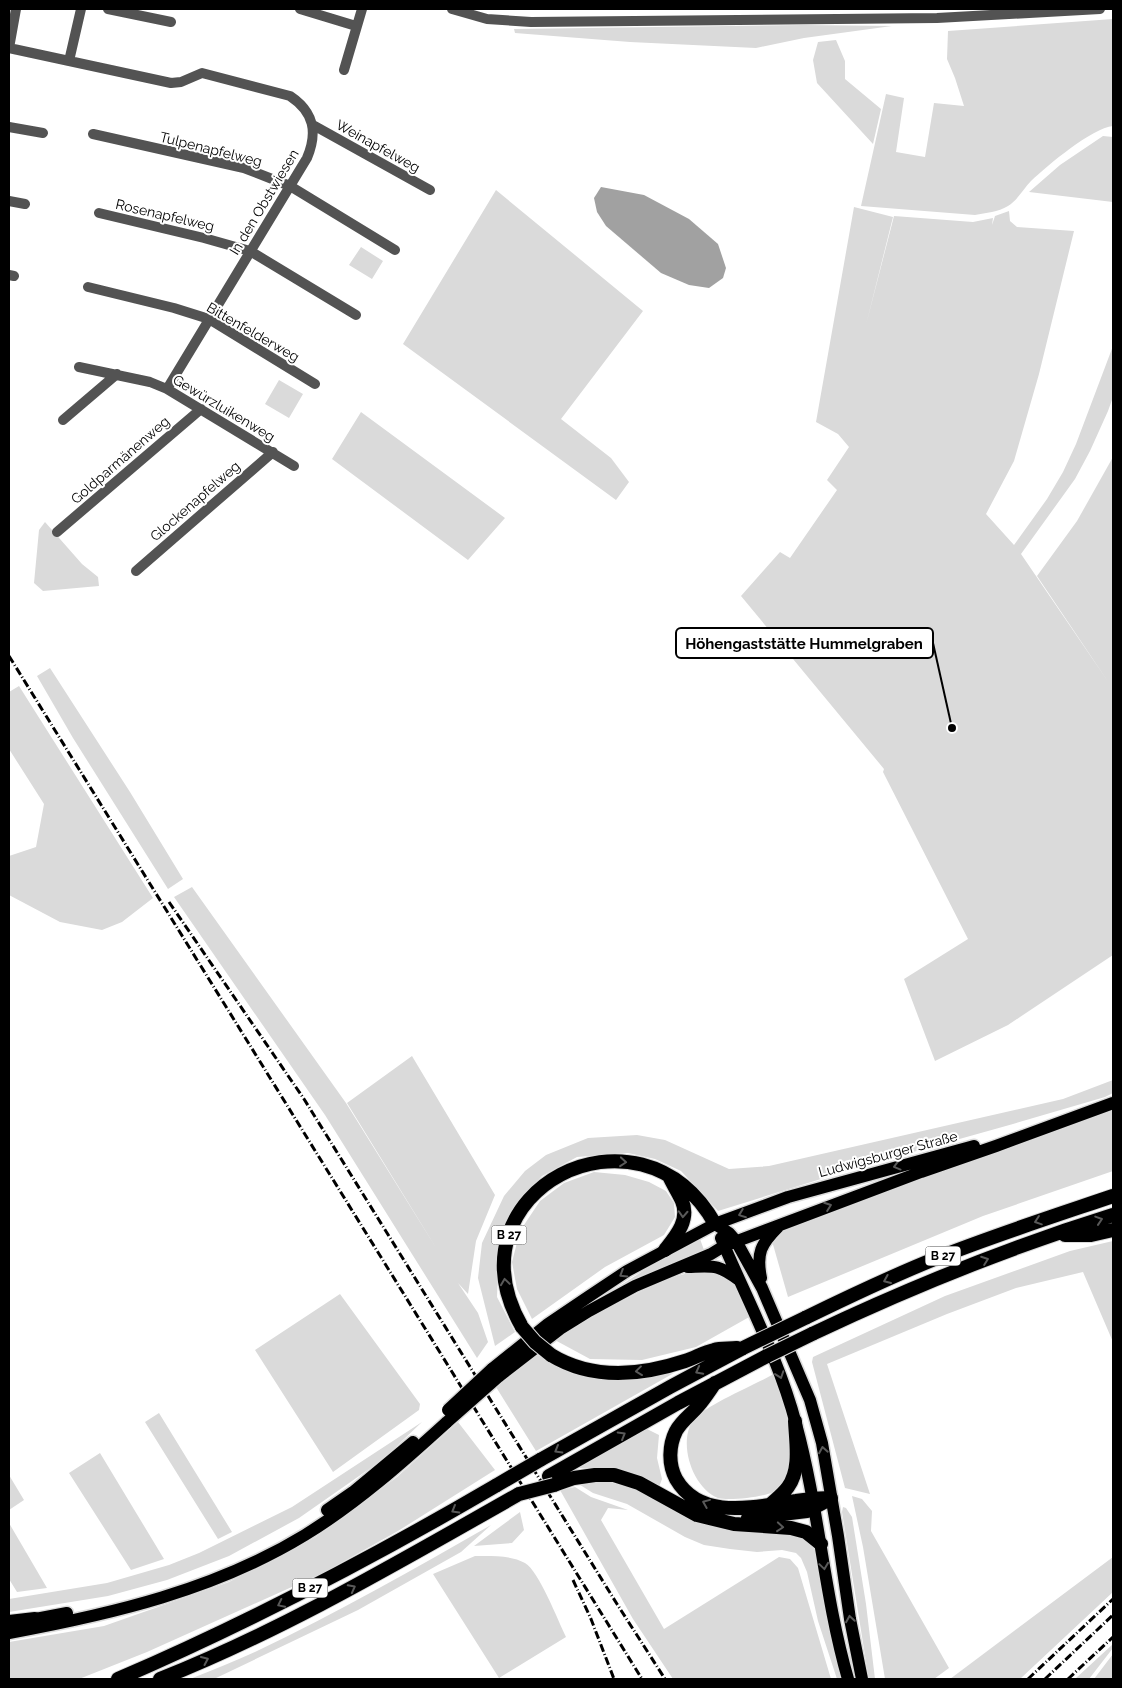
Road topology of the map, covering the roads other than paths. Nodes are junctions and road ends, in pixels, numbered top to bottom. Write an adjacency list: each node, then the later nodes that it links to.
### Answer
1 (16, 9): 10 (street)
2 (82, 9): 11 (street)
3 (108, 9): 8 (street)
4 (300, 9): 9 (street)
5 (362, 9): 9 (street)
6 (452, 9): 7 (street)
7 (1100, 9)
8 (171, 22)
9 (356, 26): 12 (street)
10 (9, 48): 11 (street)
11 (69, 60): 13 (street)
12 (344, 70)
13 (313, 125): 17 (street, In den Obstwiesen); 18 (street, Weinapfelweg)
14 (9, 127): 15 (street)
15 (43, 133)
16 (92, 134): 17 (street, Tulpenapfelweg)
17 (290, 186): 22 (street, Tulpenapfelweg); 23 (street, In den Obstwiesen)
18 (430, 190)
19 (9, 200): 20 (street)
20 (25, 204)
21 (99, 213): 23 (street, Rosenapfelweg)
22 (395, 250)
23 (250, 251): 25 (street, Rosenapfelweg); 26 (street, In den Obstwiesen)
24 (88, 287): 26 (street, Bittenfelderweg)
25 (356, 315)
26 (209, 319): 29 (street, Bittenfelderweg); 30 (street, In den Obstwiesen)
27 (79, 367): 28 (street, Gewürzluikenweg)
28 (117, 374): 30 (street, Gewürzluikenweg); 32 (street)
29 (315, 384)
30 (168, 389): 31 (street, Gewürzluikenweg)
31 (201, 409): 33 (street, Gewürzluikenweg); 35 (street, Goldparmänenweg)
32 (64, 420)
33 (273, 452): 34 (street, Gewürzluikenweg); 36 (street, Glockenapfelweg)
34 (294, 466)
35 (57, 532)
36 (136, 571)
37 (1113, 1104): 38 (main road, Ludwigsburger Straße)
38 (1070, 1119): 42 (main road, Ludwigsburger Straße, one-way to 42); 43 (main road, Ludwigsburger Straße, one-way to 38)
39 (669, 1176): 42 (highway, B 27); 47 (highway, one-way to 47); 51 (highway, B 27, one-way to 39, bridge)
40 (1113, 1196): 51 (highway, B 27, one-way to 51, bridge)
41 (1113, 1215): 45 (highway, B 27, one-way to 41)
42 (716, 1224): 46 (main road); 47 (main road, Ludwigsburger Straße)
43 (782, 1224): 46 (main road, Ludwigsburger Straße); 50 (main road)
44 (1113, 1230): 45 (highway)
45 (1052, 1235): 53 (highway, B 27, one-way to 45, bridge)
46 (730, 1243): 48 (main road, Ludwigsburger Straße); 49 (main road); 50 (main road)
47 (665, 1250): 52 (main road, Ludwigsburger Straße, one-way to 52)
48 (678, 1266): 49 (main road); 52 (main road, Ludwigsburger Straße)
49 (741, 1282): 55 (main road, one-way to 55)
50 (762, 1288): 57 (main road, one-way to 50)
51 (743, 1348): 66 (highway, B 27, one-way to 66, bridge)
52 (495, 1373): 54 (main road, bridge)
53 (715, 1383): 56 (highway, B 27, one-way to 53); 59 (highway, B 27, one-way to 53)
54 (444, 1418): 62 (main road); 65 (main road)
55 (796, 1422): 58 (main road); 59 (highway)
56 (552, 1481): 60 (highway, B 27); 67 (highway, B 27, one-way to 56, bridge)
57 (831, 1498): 58 (highway, B 27); 69 (main road, one-way to 57)
58 (814, 1503): 59 (highway, B 27); 60 (highway, B 27); 61 (main road)
59 (771, 1504)
60 (714, 1520): 61 (highway, B 27, one-way to 61)
61 (821, 1544): 68 (main road, one-way to 68)
62 (35, 1618): 63 (highway); 64 (main road)
63 (9, 1622)
64 (9, 1626)
65 (9, 1632)
66 (118, 1679)
67 (160, 1679)
68 (848, 1679)
69 (862, 1679)

